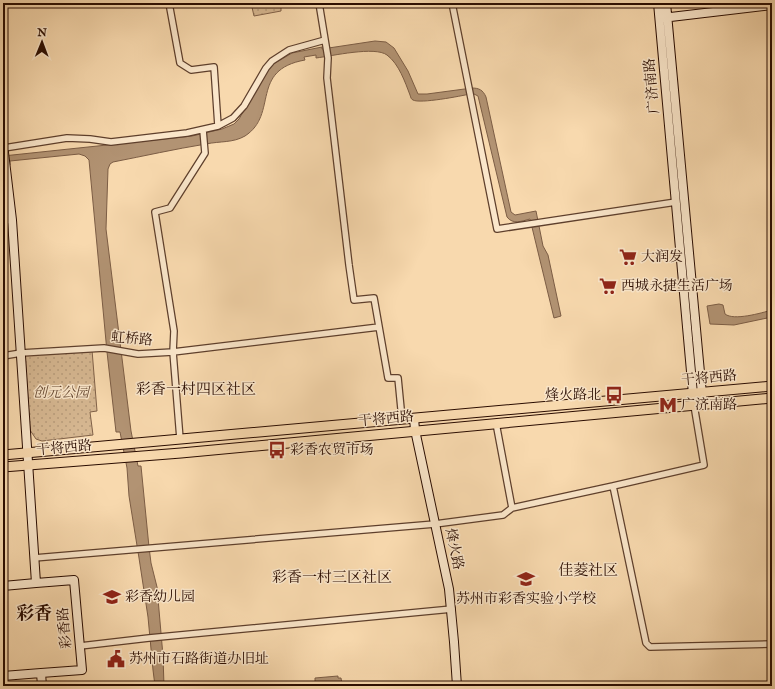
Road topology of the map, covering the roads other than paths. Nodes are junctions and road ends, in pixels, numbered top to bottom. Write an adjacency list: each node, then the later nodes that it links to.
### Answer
1 (169, 3): 9 (street)
2 (319, 3): 8 (street)
3 (452, 3): 12 (street)
4 (658, 3): 7 (street, 广济南路)
5 (666, 3): 7 (street, 广济南路)
6 (772, 5): 7 (street)
7 (663, 18): 12 (street, 广济南路); 20 (street, 广济南路)
8 (325, 40): 9 (street); 15 (street)
9 (218, 126): 10 (street)
10 (203, 131): 11 (street); 16 (street)
11 (4, 147): 14 (street)
12 (676, 202): 20 (street, 广济南路)
13 (3, 220): 14 (street)
14 (12, 220): 17 (street)
15 (379, 327): 16 (street); 24 (street)
16 (173, 352): 17 (street, 虹桥路); 27 (street, 虹桥路)
17 (21, 353): 18 (street, 虹桥路); 28 (street)
18 (3, 356)
19 (772, 386): 20 (main road, 干将西路)
20 (697, 393): 22 (street, 广济南路); 23 (main road, 干将西路)
21 (772, 398): 22 (main road, 干将西路)
22 (698, 405): 25 (main road, 干将西路); 32 (street)
23 (414, 418): 24 (main road, 干将西路); 26 (street, 烽火路)
24 (402, 419): 27 (main road, 干将西路)
25 (496, 423): 26 (main road, 干将西路); 33 (street)
26 (415, 430): 30 (main road, 干将西路); 34 (street, 烽火路)
27 (180, 439): 28 (main road, 干将西路)
28 (27, 453): 29 (main road, 干将西路); 30 (street)
29 (3, 455)
30 (28, 465): 31 (main road, 干将西路); 35 (street)
31 (3, 467)
32 (613, 486): 33 (street); 39 (street)
33 (512, 508): 34 (street)
34 (435, 524): 35 (street); 38 (street, 烽火路)
35 (34, 558): 36 (street)
36 (36, 583): 37 (street, 彩香路); 40 (street, 彩香路)
37 (3, 586)
38 (452, 609): 40 (street); 44 (street, 烽火路)
39 (772, 644)
40 (80, 646): 41 (street, 彩香路)
41 (40, 673): 42 (street, 彩香路); 43 (street)
42 (3, 676)
43 (42, 686)
44 (457, 686)

